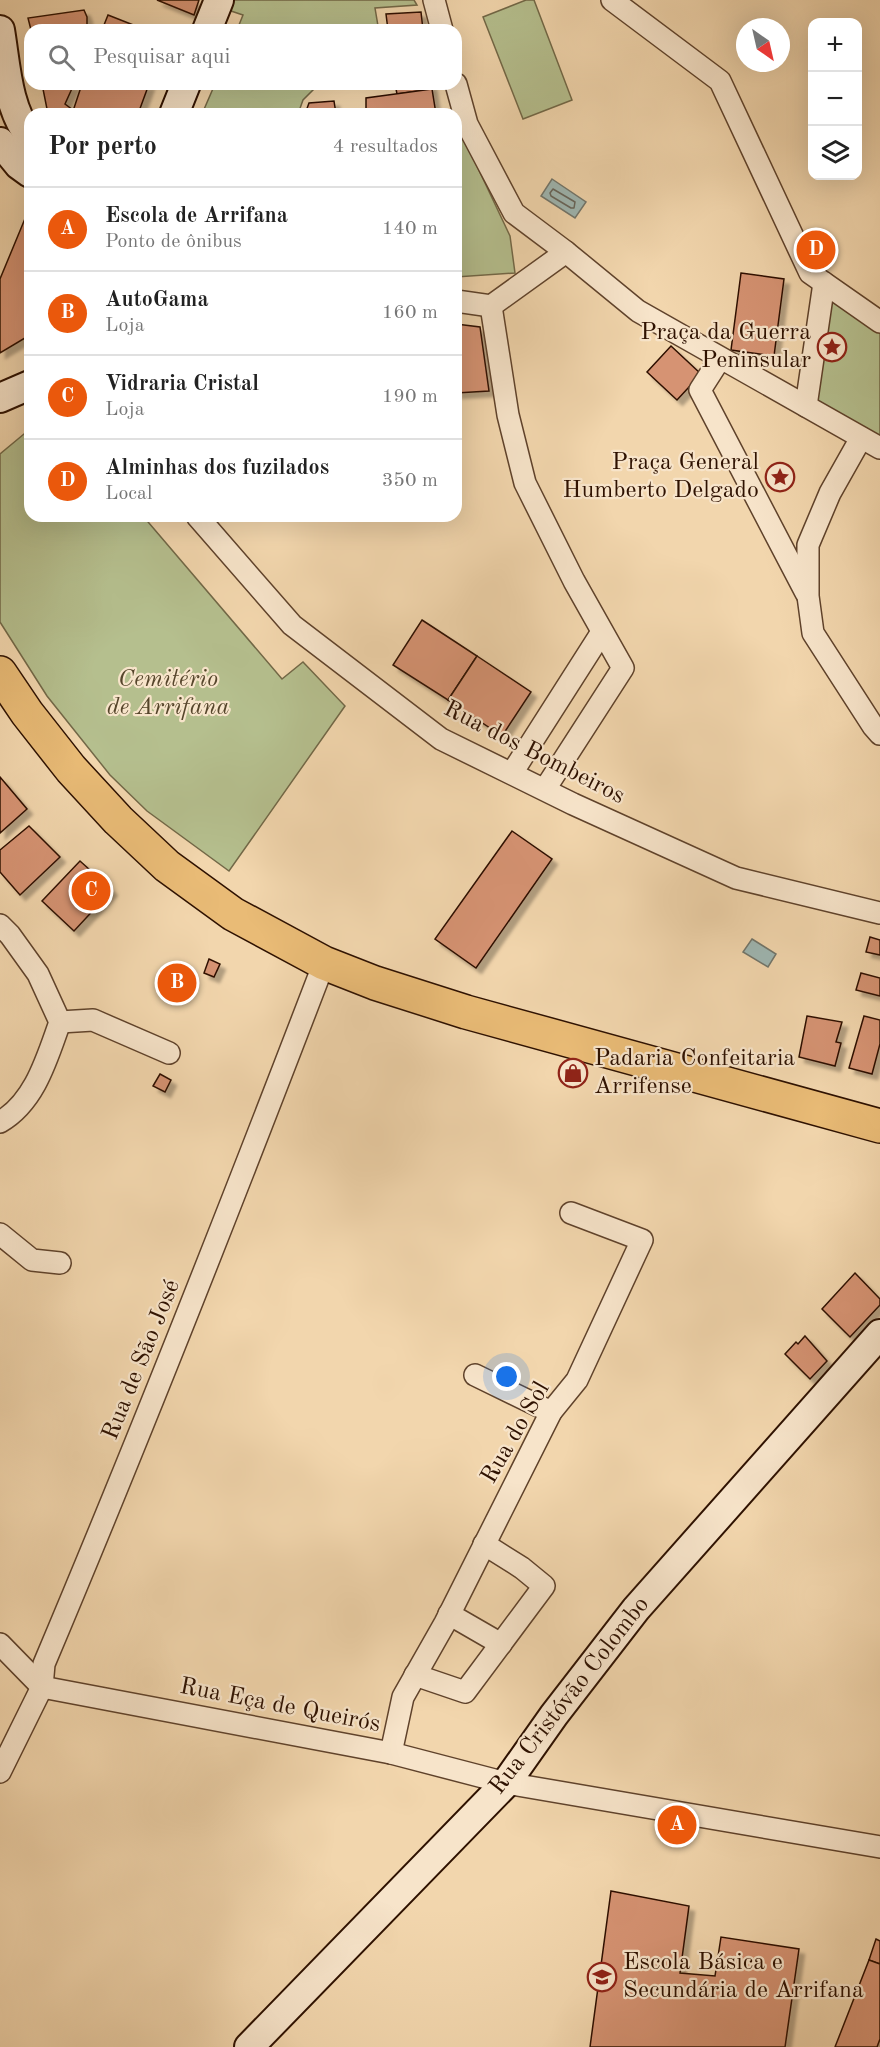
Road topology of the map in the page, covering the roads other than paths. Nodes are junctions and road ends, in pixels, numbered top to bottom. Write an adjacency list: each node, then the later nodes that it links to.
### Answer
1 (219, 0): 4 (main road)
2 (434, 0): 5 (street)
3 (612, 0): 14 (street)
4 (209, 24)
5 (440, 24)
6 (0, 30): 10 (main road)
7 (184, 90): 9 (main road)
8 (458, 90): 13 (street)
9 (176, 108)
10 (24, 126)
11 (0, 142): 12 (main road)
12 (24, 169)
13 (566, 252): 16 (street); 21 (street)
14 (824, 283): 17 (street); 21 (street)
15 (462, 302): 16 (street)
16 (491, 306): 26 (street)
17 (879, 318)
18 (716, 365): 25 (street)
19 (24, 388): 20 (main road)
20 (0, 398)
21 (806, 406): 22 (street)
22 (861, 438): 23 (street); 25 (street)
23 (880, 448)
24 (202, 522): 29 (street, Rua dos Bombeiros)
25 (808, 597): 28 (street)
26 (602, 632): 29 (street); 30 (street)
27 (0, 673): 33 (main road)
28 (880, 734)
29 (512, 773): 30 (street, Rua dos Bombeiros)
30 (544, 789): 31 (street, Rua dos Bombeiros)
31 (880, 913)
32 (0, 925): 34 (street)
33 (324, 963): 37 (main road); 49 (street, Rua de São José)
34 (60, 1022): 35 (street); 36 (street)
35 (169, 1053)
36 (0, 1122)
37 (880, 1126)
38 (571, 1213): 43 (street, Rua do Sol)
39 (0, 1234): 40 (street)
40 (60, 1263)
41 (880, 1334): 52 (main road, Rua Cristóvão Colombo)
42 (475, 1375): 43 (street)
43 (551, 1412): 44 (street, Rua do Sol)
44 (484, 1544): 45 (street, Rua do Sol); 47 (street)
45 (449, 1614): 47 (street); 48 (street, Rua do Sol)
46 (0, 1644): 49 (street)
47 (501, 1644): 48 (street)
48 (415, 1675): 50 (street, Rua do Sol)
49 (42, 1687): 50 (street, Rua Eça de Queirós); 51 (street, Rua de São José)
50 (391, 1753): 52 (street, Rua Eça de Queirós)
51 (0, 1772)
52 (506, 1783): 53 (street, Rua Eça de Queirós); 54 (main road, Rua Cristóvão Colombo)
53 (880, 1846)
54 (249, 2047)

